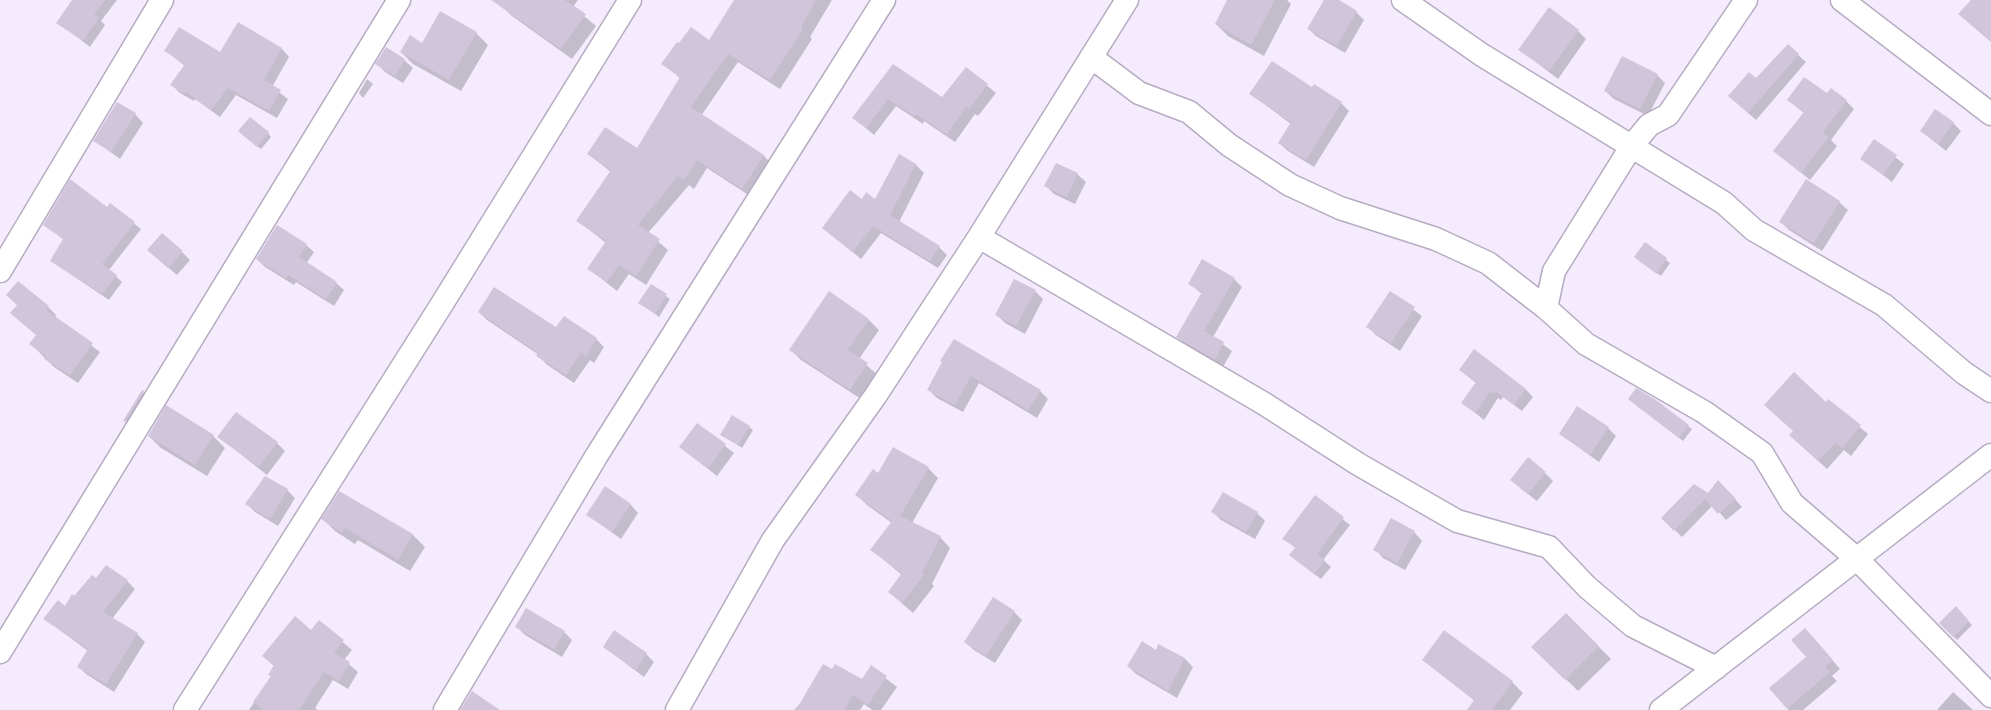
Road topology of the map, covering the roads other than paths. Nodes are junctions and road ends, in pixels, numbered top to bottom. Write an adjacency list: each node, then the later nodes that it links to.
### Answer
1 (162, 0): 13 (street)
2 (399, 0): 18 (street)
3 (630, 0): 21 (street)
4 (884, 0): 22 (street)
5 (1127, 0): 9 (street)
6 (1403, 0): 11 (street)
7 (1746, 0): 11 (street)
8 (1842, 0): 10 (street)
9 (1091, 57): 12 (street); 14 (street)
10 (1991, 114)
11 (1631, 147): 14 (street); 15 (street)
12 (979, 237): 19 (street); 23 (street)
13 (0, 271)
14 (1546, 308): 17 (street)
15 (1991, 391)
16 (1991, 455): 17 (street)
17 (1857, 559): 19 (street); 20 (street)
18 (0, 652)
19 (1716, 668): 24 (street)
20 (1991, 696)
21 (185, 710)
22 (445, 710)
23 (677, 710)
24 (1661, 710)

